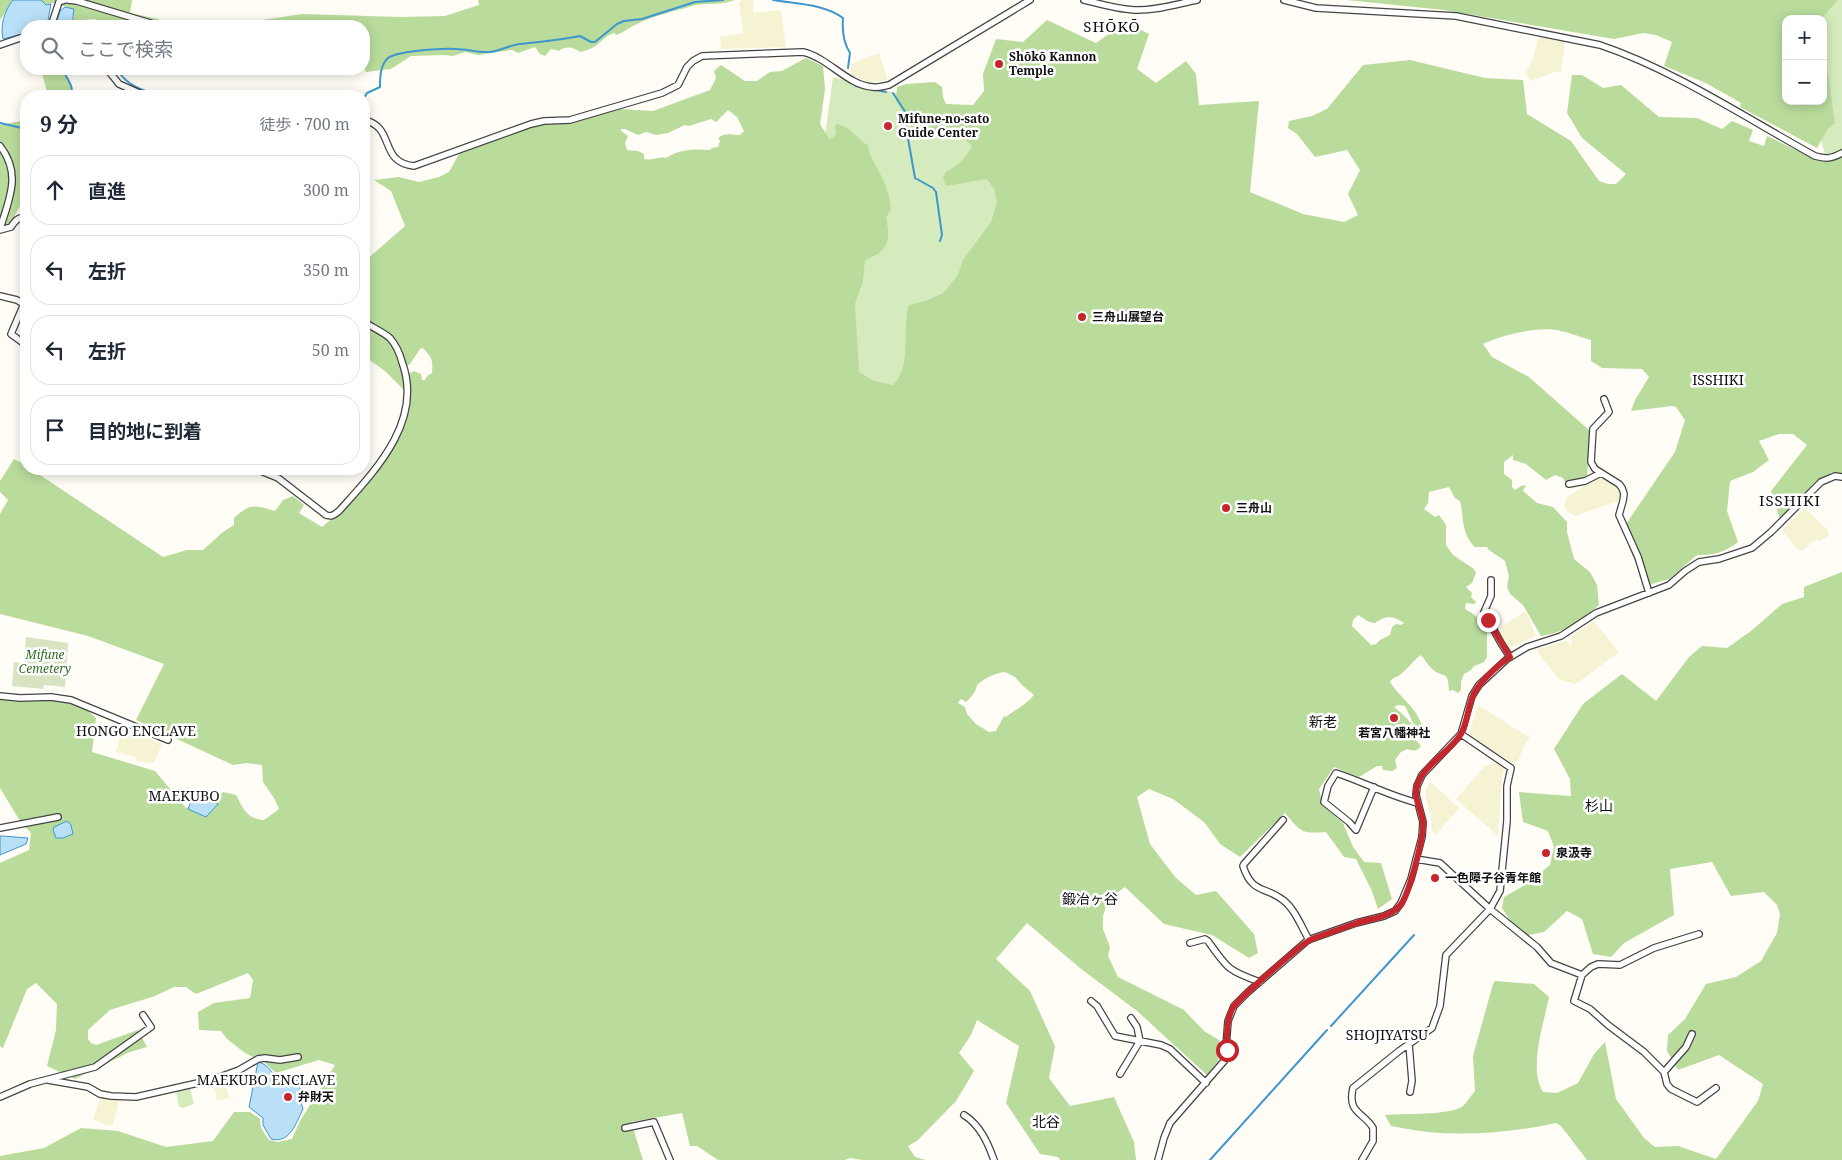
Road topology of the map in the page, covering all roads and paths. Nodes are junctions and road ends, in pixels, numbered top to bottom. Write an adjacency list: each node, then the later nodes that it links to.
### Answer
1 (66, 0): 7 (street); 8 (street)
2 (1030, 0): 13 (street)
3 (1084, 0): 6 (street)
4 (1197, 0): 6 (street)
5 (1284, 0): 15 (street)
6 (1188, 1)
7 (53, 20)
8 (140, 20)
9 (20, 38): 10 (street)
10 (0, 45)
11 (112, 75): 12 (street)
12 (132, 90)
13 (370, 122)
14 (0, 146): 17 (street)
15 (1842, 153)
16 (20, 218): 17 (street)
17 (0, 229)
18 (0, 296): 19 (street)
19 (20, 302)
20 (20, 313): 22 (street)
21 (370, 326): 26 (street)
22 (20, 341)
23 (1604, 399): 24 (street)
24 (1601, 473): 29 (street); 31 (street)
25 (271, 475): 27 (street)
26 (370, 475)
27 (370, 475)
28 (1842, 477): 31 (street)
29 (1569, 484)
30 (1491, 580): 32 (street)
31 (1648, 593): 32 (street)
32 (1510, 657): 34 (street)
33 (0, 696): 35 (street)
34 (1460, 734): 37 (street); 42 (street)
35 (168, 740)
36 (1374, 787): 36 (street); 37 (street)
37 (1418, 803): 41 (street)
38 (58, 817): 40 (street)
39 (1283, 820): 44 (street)
40 (0, 828)
41 (1416, 859): 42 (street); 44 (street)
42 (1490, 910): 46 (street); 53 (street)
43 (1699, 934): 46 (street)
44 (1309, 940): 47 (street)
45 (1190, 943): 47 (street)
46 (1582, 974): 55 (street)
47 (1260, 982): 58 (street)
48 (1091, 1001): 52 (street)
49 (143, 1015): 57 (street)
50 (1131, 1018): 52 (street)
51 (1692, 1034): 55 (street)
52 (1140, 1040): 56 (street); 58 (street)
53 (1410, 1044): 60 (street); 67 (street)
54 (298, 1057): 57 (street)
55 (1664, 1072): 59 (street)
56 (1120, 1074)
57 (48, 1080): 61 (street)
58 (1206, 1083): 66 (street)
59 (1716, 1088)
60 (1410, 1092)
61 (0, 1097)
62 (964, 1115): 65 (street)
63 (625, 1128): 64 (street)
64 (670, 1160)
65 (994, 1160)
66 (1158, 1160)
67 (1362, 1160)

